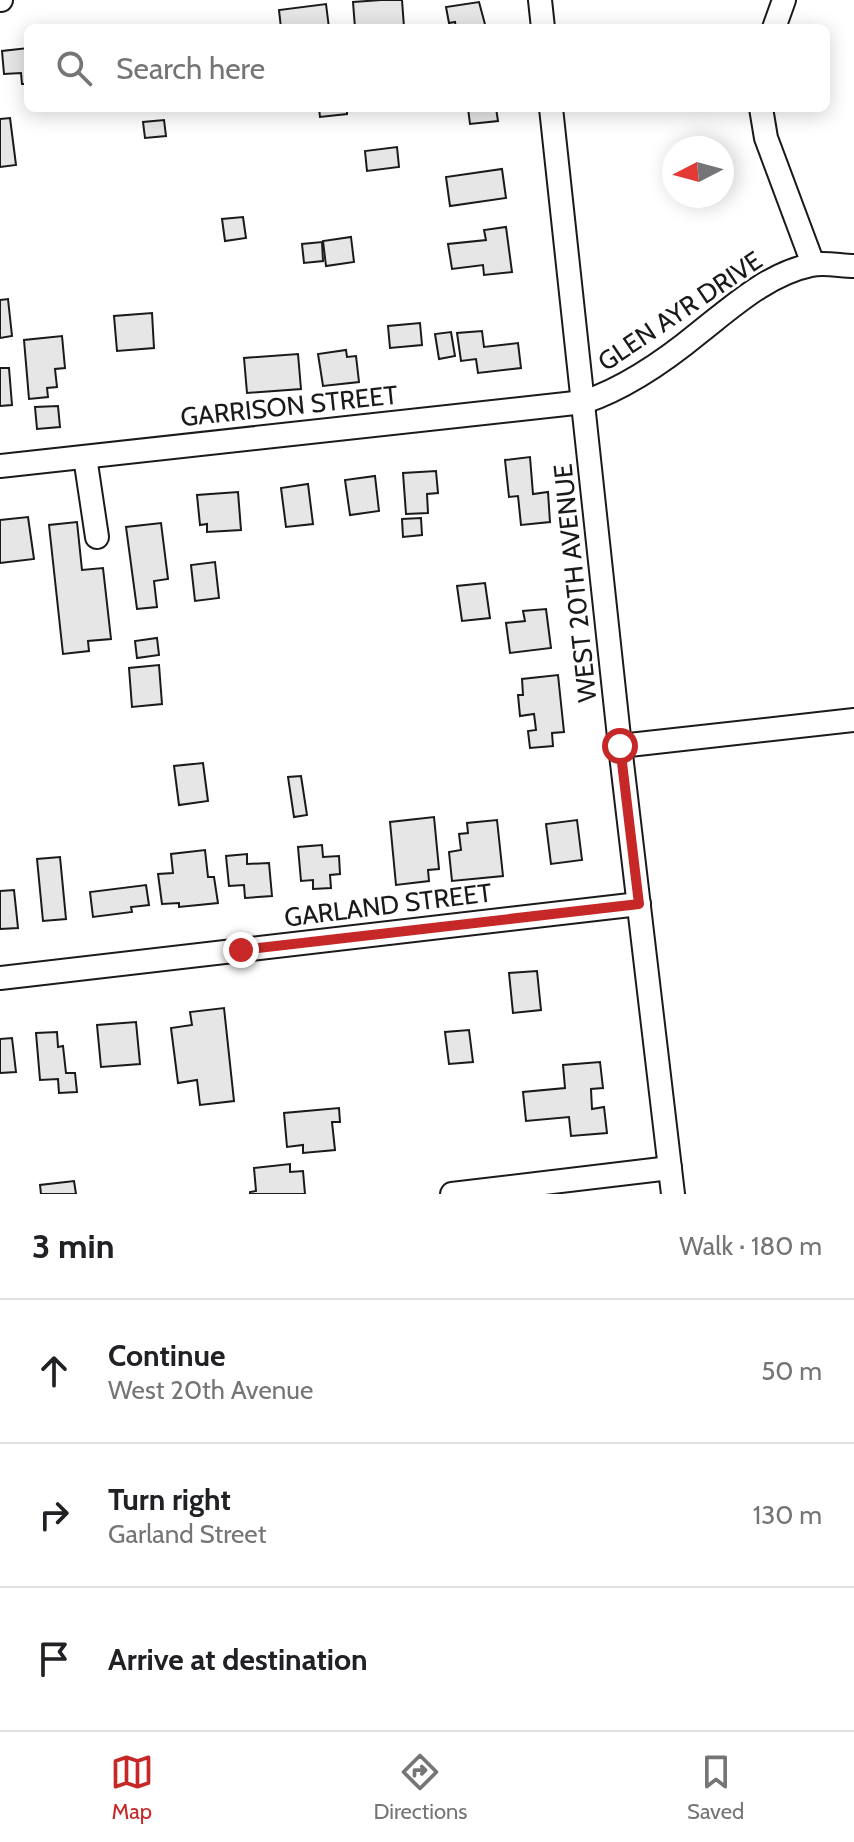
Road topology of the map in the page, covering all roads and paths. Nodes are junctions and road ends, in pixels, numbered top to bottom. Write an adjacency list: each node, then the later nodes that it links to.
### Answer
1 (540, 0): 3 (street)
2 (784, 0): 4 (street)
3 (543, 24)
4 (775, 24)
5 (551, 112): 9 (street, WEST 20TH AVENUE)
6 (762, 112): 7 (street)
7 (813, 264): 8 (street, GLEN AYR DRIVE); 9 (street, GLEN AYR DRIVE)
8 (854, 266)
9 (584, 402): 10 (street, GARRISON STREET); 14 (street, WEST 20TH AVENUE)
10 (85, 457): 11 (street, GARRISON STREET); 12 (street)
11 (0, 466)
12 (97, 537)
13 (854, 720): 14 (street)
14 (620, 746): 15 (street, WEST 20TH AVENUE)
15 (639, 904): 16 (street, GARLAND STREET); 17 (street, WEST 20TH AVENUE)
16 (0, 978)
17 (670, 1168): 18 (street); 19 (street, WEST 20TH AVENUE)
18 (452, 1194)
19 (673, 1194)

